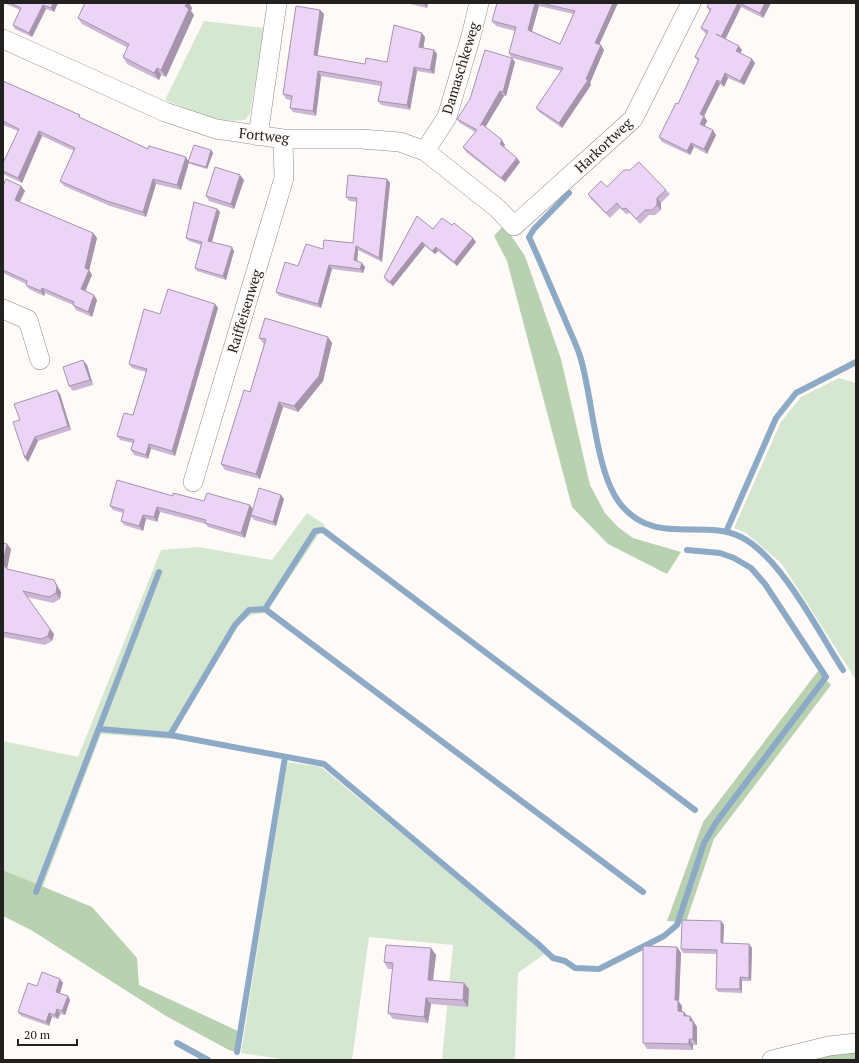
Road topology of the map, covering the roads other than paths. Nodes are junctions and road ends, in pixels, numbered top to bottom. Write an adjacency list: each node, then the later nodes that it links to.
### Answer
1 (277, 3): 5 (street)
2 (479, 3): 7 (street, Damaschkeweg)
3 (691, 3): 8 (street, Harkortweg)
4 (3, 39): 5 (street, Fortweg)
5 (258, 136): 6 (street, Fortweg)
6 (283, 139): 7 (street, Fortweg); 11 (street, Raiffeisenweg)
7 (425, 151): 8 (street, Fortweg)
8 (514, 226)
9 (3, 309): 10 (street)
10 (40, 360)
11 (193, 482)
12 (856, 1043): 13 (street)
13 (772, 1060)

